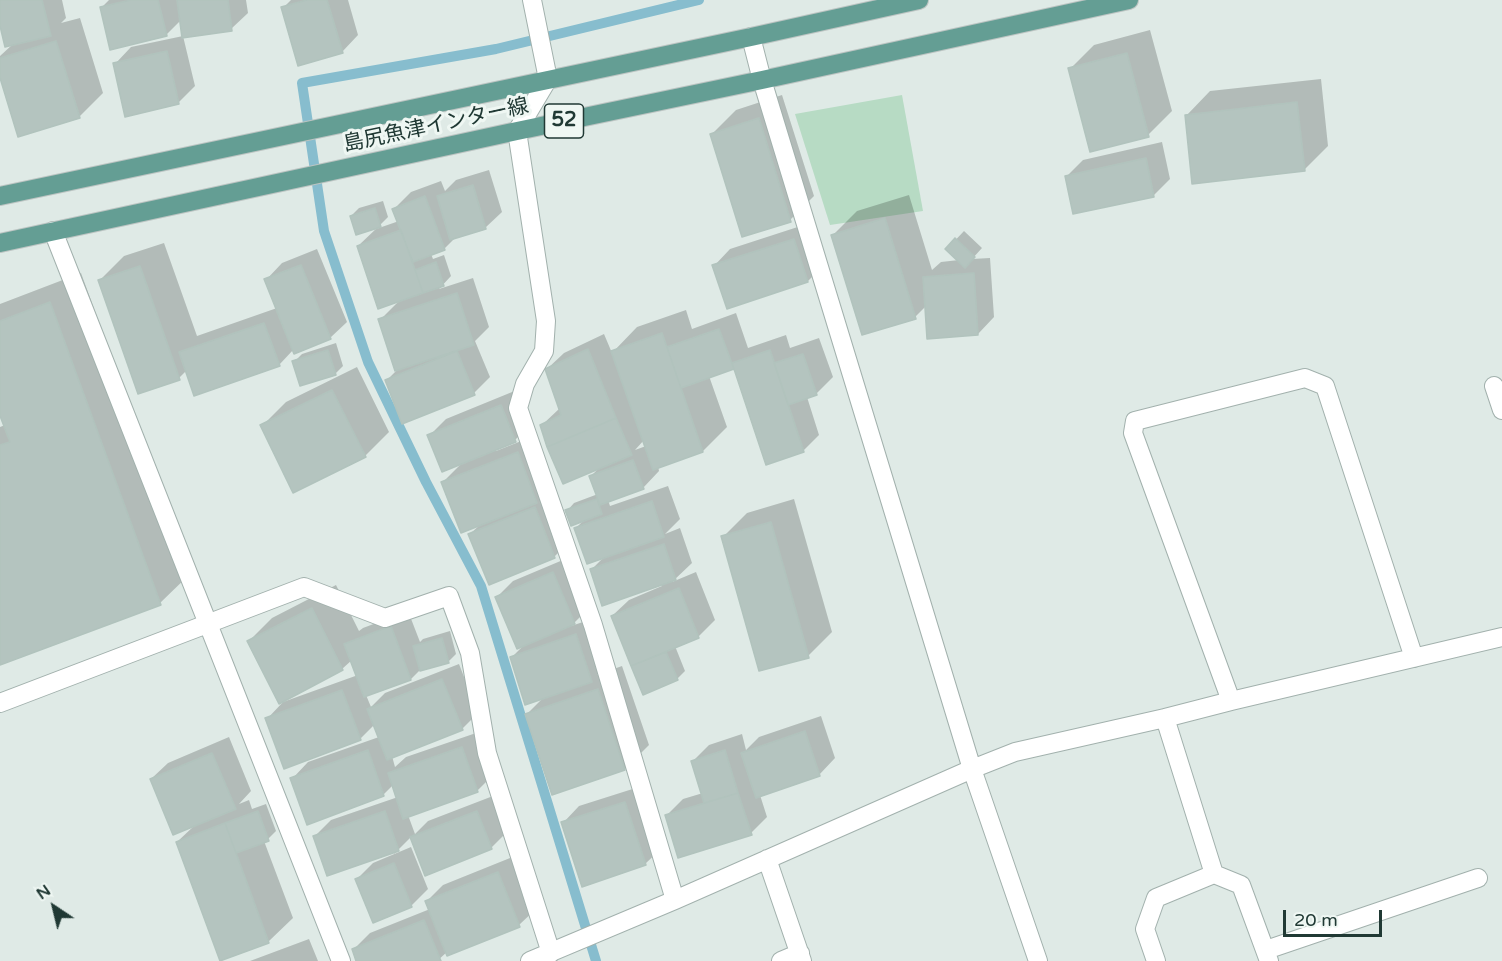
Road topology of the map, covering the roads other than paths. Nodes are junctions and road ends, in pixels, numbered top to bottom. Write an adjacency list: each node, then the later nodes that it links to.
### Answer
1 (532, 0): 5 (street)
2 (1129, 0): 6 (main road, 島尻魚津インター線 / 52)
3 (908, 1): 4 (main road, 島尻魚津インター線 / 52)
4 (752, 37): 5 (main road, 島尻魚津インター線 / 52); 6 (street)
5 (548, 79): 7 (street); 8 (main road, 島尻魚津インター線 / 52)
6 (762, 80): 7 (main road, 島尻魚津インター線 / 52); 19 (street)
7 (517, 131): 9 (main road, 島尻魚津インター線 / 52); 23 (street)
8 (0, 196)
9 (53, 231): 10 (main road, 島尻魚津インター線 / 52); 13 (street)
10 (0, 243)
11 (1494, 386): 12 (street)
12 (1502, 410)
13 (208, 623): 17 (street); 24 (street); 27 (street)
14 (1502, 637): 15 (street)
15 (1414, 658): 16 (street); 16 (street)
16 (1231, 701): 18 (street)
17 (0, 703)
18 (1165, 718): 19 (street); 21 (street)
19 (972, 768): 20 (street); 30 (street)
20 (767, 858): 23 (street); 26 (street)
21 (1214, 874): 25 (street); 31 (street)
22 (1478, 878): 25 (street)
23 (675, 900): 24 (street)
24 (551, 953): 28 (street)
25 (1268, 956)
26 (801, 957): 29 (street)
27 (341, 961)
28 (531, 961)
29 (781, 961)
30 (1038, 961)
31 (1156, 961)

